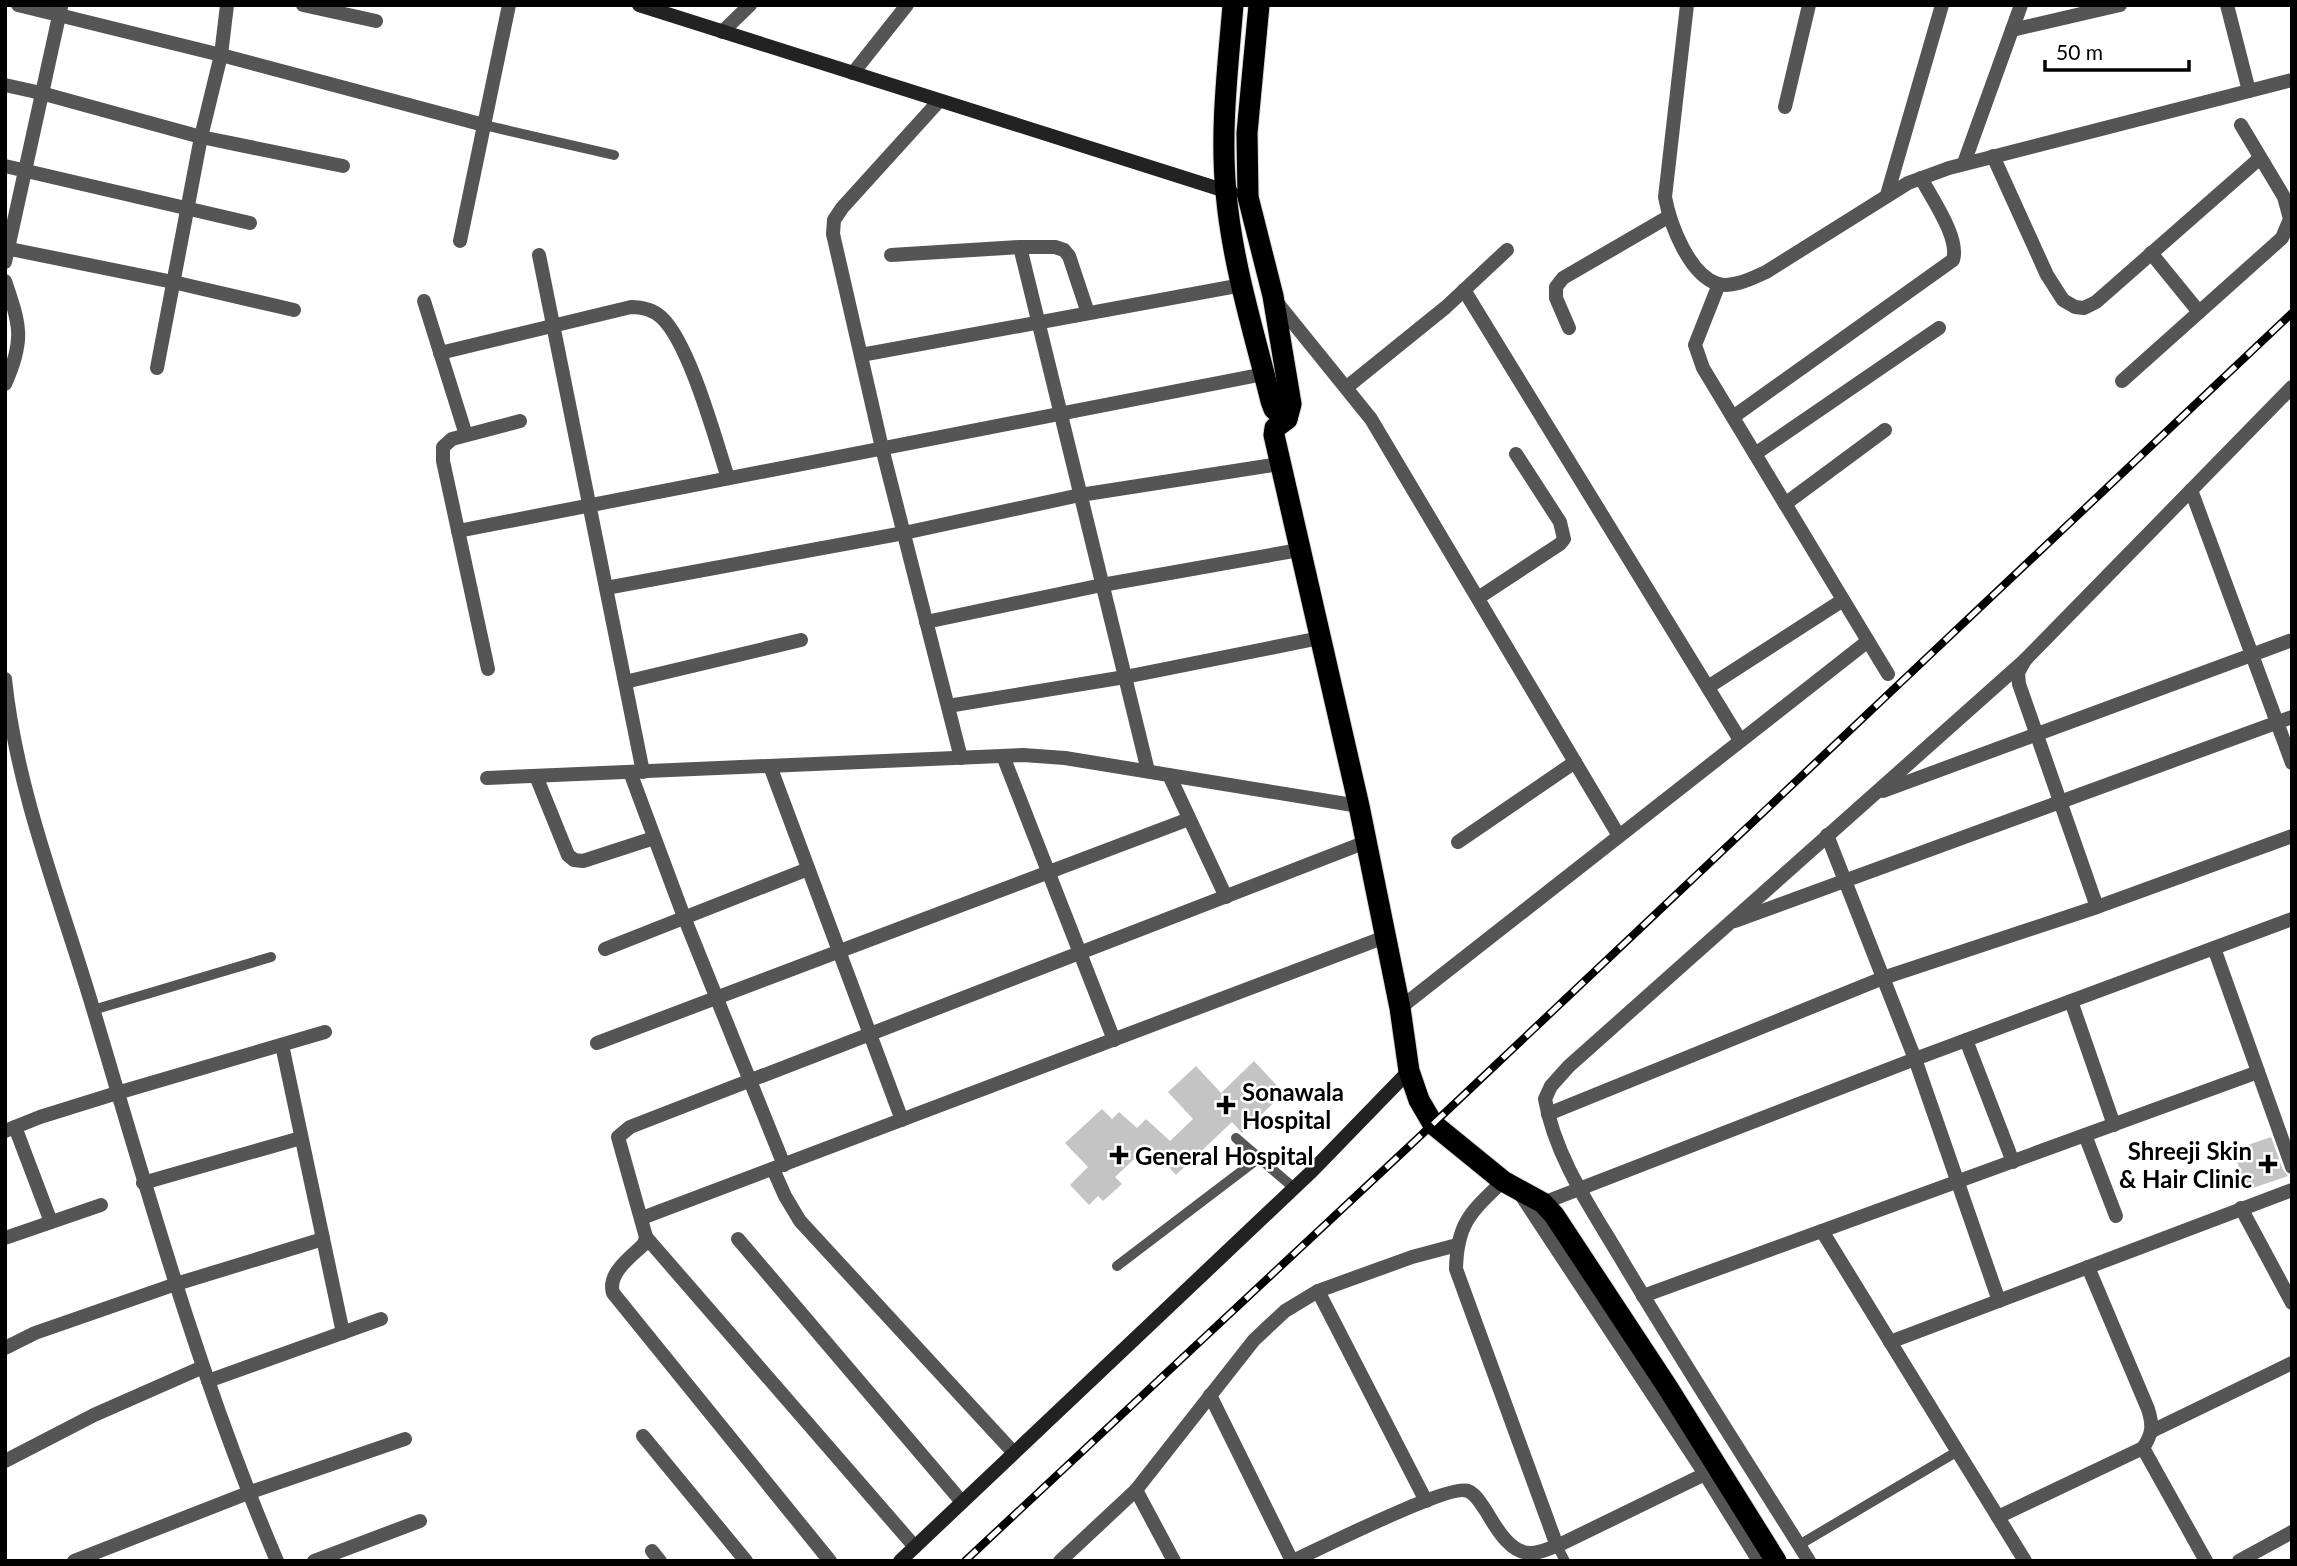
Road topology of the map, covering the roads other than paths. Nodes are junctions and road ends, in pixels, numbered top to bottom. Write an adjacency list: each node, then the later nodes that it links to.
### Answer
1 (18, 5): 16 (street)
2 (227, 5): 20 (street)
3 (303, 5): 17 (street)
4 (509, 5): 28 (street)
5 (639, 5): 19 (main road)
6 (750, 5): 19 (street)
7 (907, 5): 21 (street)
8 (1233, 5): 39 (highway)
9 (1259, 5): 41 (highway)
10 (1687, 5): 43 (street)
11 (1809, 5): 27 (street)
12 (1942, 5): 40 (street)
13 (2021, 5): 18 (street)
14 (2120, 5): 18 (street)
15 (2227, 5): 24 (street)
16 (61, 10): 20 (street); 25 (street)
17 (376, 21)
18 (2012, 30): 34 (street)
19 (722, 32): 21 (main road)
20 (220, 55): 28 (street); 30 (street)
21 (853, 74): 26 (main road)
22 (2292, 80): 24 (street)
23 (5, 85): 25 (street)
24 (2249, 91): 32 (street)
25 (41, 93): 30 (street); 37 (street)
26 (939, 101): 39 (main road); 67 (street)
27 (1785, 107)
28 (484, 125): 31 (lane); 45 (street)
29 (2241, 125): 33 (street)
30 (201, 137): 36 (street); 42 (street)
31 (614, 155)
32 (1993, 156): 34 (street); 49 (street)
33 (2260, 158): 49 (street); 60 (street)
34 (1964, 163): 38 (street)
35 (5, 166): 37 (street)
36 (343, 166)
37 (24, 170): 42 (street); 48 (street)
38 (1921, 178): 40 (street); 75 (street)
39 (1226, 191): 41 (main road); 55 (highway)
40 (1887, 195): 54 (street)
41 (1248, 197): 57 (highway)
42 (187, 209): 44 (street); 53 (street)
43 (1668, 217): 54 (street); 64 (street)
44 (250, 223)
45 (460, 241)
46 (1020, 247): 51 (street); 61 (street); 62 (street)
47 (1507, 250): 56 (street)
48 (6, 253): 53 (street)
49 (2151, 253): 60 (street)
50 (539, 255): 63 (street)
51 (891, 255)
52 (5, 281): 71 (street)
53 (173, 282): 59 (street); 68 (street)
54 (1719, 284): 75 (street)
55 (1242, 285): 61 (street); 69 (highway)
56 (1464, 290): 72 (street); 109 (street)
57 (1273, 296): 72 (street); 76 (highway)
58 (424, 301): 66 (street)
59 (293, 310)
60 (2199, 312): 70 (street)
61 (1088, 313): 62 (street)
62 (1040, 322): 67 (street); 74 (street)
63 (553, 325): 66 (street); 84 (street); 88 (street)
64 (1569, 328)
65 (1939, 328): 82 (street)
66 (440, 353): 79 (street)
67 (861, 355): 80 (street)
68 (156, 368)
69 (1264, 374): 74 (street); 76 (highway)
70 (2122, 381)
71 (5, 384)
72 (1347, 387): 94 (street)
73 (2292, 387): 85 (street)
74 (1060, 414): 80 (street); 86 (street)
75 (1733, 417): 82 (street)
76 (1287, 419): 83 (highway)
77 (520, 421): 79 (street)
78 (1885, 430): 87 (street)
79 (466, 435): 89 (street)
80 (882, 448): 84 (street); 90 (street)
81 (1516, 454): 94 (street)
82 (1755, 454): 87 (street)
83 (1279, 464): 86 (street); 91 (highway)
84 (729, 478): 88 (street)
85 (2191, 490): 101 (street); 102 (street)
86 (1080, 495): 90 (street); 92 (street)
87 (1785, 504): 95 (street)
88 (589, 505): 89 (street); 93 (street)
89 (458, 531): 103 (street)
90 (904, 533): 93 (street); 96 (street)
91 (1299, 550): 92 (street); 97 (highway)
92 (1102, 585): 96 (street); 105 (street)
93 (606, 588): 107 (street)
94 (1478, 598): 118 (street)
95 (1843, 600): 100 (street); 109 (street)
96 (926, 622): 110 (street)
97 (1320, 638): 105 (street); 128 (highway)
98 (801, 640): 107 (street)
99 (2292, 640): 101 (street)
100 (1868, 641): 104 (street); 114 (street)
101 (2252, 654): 112 (street); 113 (street)
102 (2025, 660): 113 (street); 126 (street)
103 (488, 669)
104 (1888, 674)
105 (1125, 677): 110 (street); 121 (street)
106 (5, 680): 108 (street)
107 (625, 682): 122 (street)
108 (6, 685): 117 (street)
109 (1708, 687): 114 (street)
110 (948, 706): 116 (street)
111 (2292, 716): 112 (street)
112 (2277, 722): 119 (street); 127 (street)
113 (2037, 734): 126 (street); 127 (street)
114 (1740, 740): 131 (street)
115 (1003, 756): 116 (street); 121 (street); 137 (street)
116 (961, 758): 120 (street)
117 (12, 759): 154 (street)
118 (1575, 762): 131 (street); 135 (street)
119 (2292, 763)
120 (770, 766): 122 (street); 136 (street)
121 (1148, 771): 123 (street)
122 (636, 772): 124 (street); 133 (street)
123 (1169, 775): 128 (street); 129 (street)
124 (536, 776): 125 (street); 133 (street)
125 (487, 778)
126 (1873, 794): 130 (street)
127 (2060, 801): 138 (street); 140 (street)
128 (1359, 806): 134 (highway)
129 (1189, 819): 137 (street); 139 (street)
130 (1828, 835): 138 (street); 143 (street)
131 (1619, 836): 153 (street)
132 (2292, 836): 140 (street)
133 (654, 838): 141 (street)
134 (1366, 842): 139 (street); 144 (highway)
135 (1458, 842)
136 (808, 869): 141 (street); 147 (street)
137 (1047, 873): 147 (street); 148 (street)
138 (1845, 880): 143 (street); 150 (street)
139 (1226, 897): 148 (street)
140 (2097, 907): 150 (street)
141 (684, 917): 145 (street); 151 (street)
142 (2292, 919): 146 (street)
143 (1728, 924): 166 (street)
144 (1385, 937): 153 (highway); 157 (street)
145 (605, 948)
146 (2214, 948): 152 (street); 163 (street)
147 (839, 951): 151 (street); 156 (street)
148 (1079, 953): 156 (street); 157 (street)
149 (271, 957): 154 (lane)
150 (1883, 978): 161 (street); 166 (street)
151 (716, 998): 159 (street); 164 (street)
152 (2071, 1001): 158 (street); 168 (street)
153 (1400, 1008): 162 (highway)
154 (93, 1010): 165 (street)
155 (325, 1032): 160 (street)
156 (870, 1034): 164 (street); 167 (street)
157 (1114, 1040): 167 (street)
158 (1966, 1040): 161 (street); 174 (street)
159 (597, 1043)
160 (282, 1045): 165 (street); 171 (street)
161 (1915, 1059): 177 (street); 181 (street)
162 (1409, 1071): 179 (highway); 180 (main road)
163 (2258, 1072): 168 (street); 176 (street)
164 (750, 1081): 175 (street); 187 (street)
165 (117, 1093): 169 (street); 178 (street)
166 (1548, 1114): 181 (street)
167 (902, 1120): 175 (street)
168 (2114, 1125): 170 (street)
169 (10, 1129): 188 (street)
170 (2085, 1135): 174 (street); 186 (street)
171 (301, 1138): 178 (street); 192 (street)
172 (1236, 1138): 173 (lane)
173 (1259, 1158): 180 (lane); 195 (lane)
174 (2012, 1162): 177 (street)
175 (778, 1167): 187 (street); 214 (street)
176 (2292, 1167)
177 (1956, 1182): 189 (street); 200 (street)
178 (143, 1183): 197 (street)
179 (1511, 1186): 183 (highway); 194 (street); 216 (street)
180 (1294, 1188): 214 (main road)
181 (1580, 1188): 183 (street); 199 (street)
182 (2292, 1189): 185 (street)
183 (1543, 1203): 239 (highway)
184 (100, 1205): 188 (street)
185 (2241, 1208): 196 (street); 201 (street)
186 (2116, 1216)
187 (642, 1218): 190 (street)
188 (51, 1222): 191 (street)
189 (1822, 1231): 199 (street); 204 (street)
190 (646, 1237): 225 (street); 232 (street)
191 (5, 1238)
192 (323, 1239): 197 (street); 203 (street)
193 (738, 1239): 220 (street)
194 (1457, 1245): 198 (street); 226 (street)
195 (1117, 1266)
196 (2088, 1267): 200 (street); 209 (street)
197 (176, 1284): 205 (street); 207 (street)
198 (1318, 1291): 208 (street); 219 (street)
199 (1643, 1296): 224 (street)
200 (1999, 1301): 204 (street)
201 (2292, 1303)
202 (381, 1319): 203 (street)
203 (343, 1333): 207 (street)
204 (1890, 1342): 213 (street)
205 (5, 1348)
206 (2292, 1363): 209 (street)
207 (205, 1374): 215 (street); 218 (street)
208 (1210, 1395): 217 (street); 236 (street)
209 (2152, 1431): 212 (street)
210 (643, 1436): 231 (street)
211 (405, 1438): 218 (street)
212 (2143, 1448): 221 (street); 242 (street)
213 (1958, 1451): 221 (street); 224 (lane)
214 (1014, 1453): 220 (main road)
215 (5, 1461)
216 (1704, 1474): 226 (street); 238 (street)
217 (1136, 1490): 234 (street); 235 (street)
218 (248, 1493): 227 (street); 229 (street)
219 (1426, 1501): 226 (street); 236 (street)
220 (962, 1502): 225 (main road)
221 (1998, 1517): 241 (street)
222 (420, 1521): 230 (street)
223 (2292, 1531): 243 (street)
224 (1799, 1545): 240 (street)
225 (915, 1546): 233 (main road)
226 (1557, 1546): 237 (lane)
227 (102, 1555): 228 (street)
228 (74, 1561)
229 (277, 1561)
230 (313, 1561)
231 (746, 1561)
232 (830, 1561)
233 (900, 1561)
234 (1060, 1561)
235 (1174, 1561)
236 (1293, 1561)
237 (1564, 1561)
238 (1759, 1561)
239 (1776, 1561)
240 (1809, 1561)
241 (2025, 1561)
242 (2206, 1561)
243 (2239, 1561)

